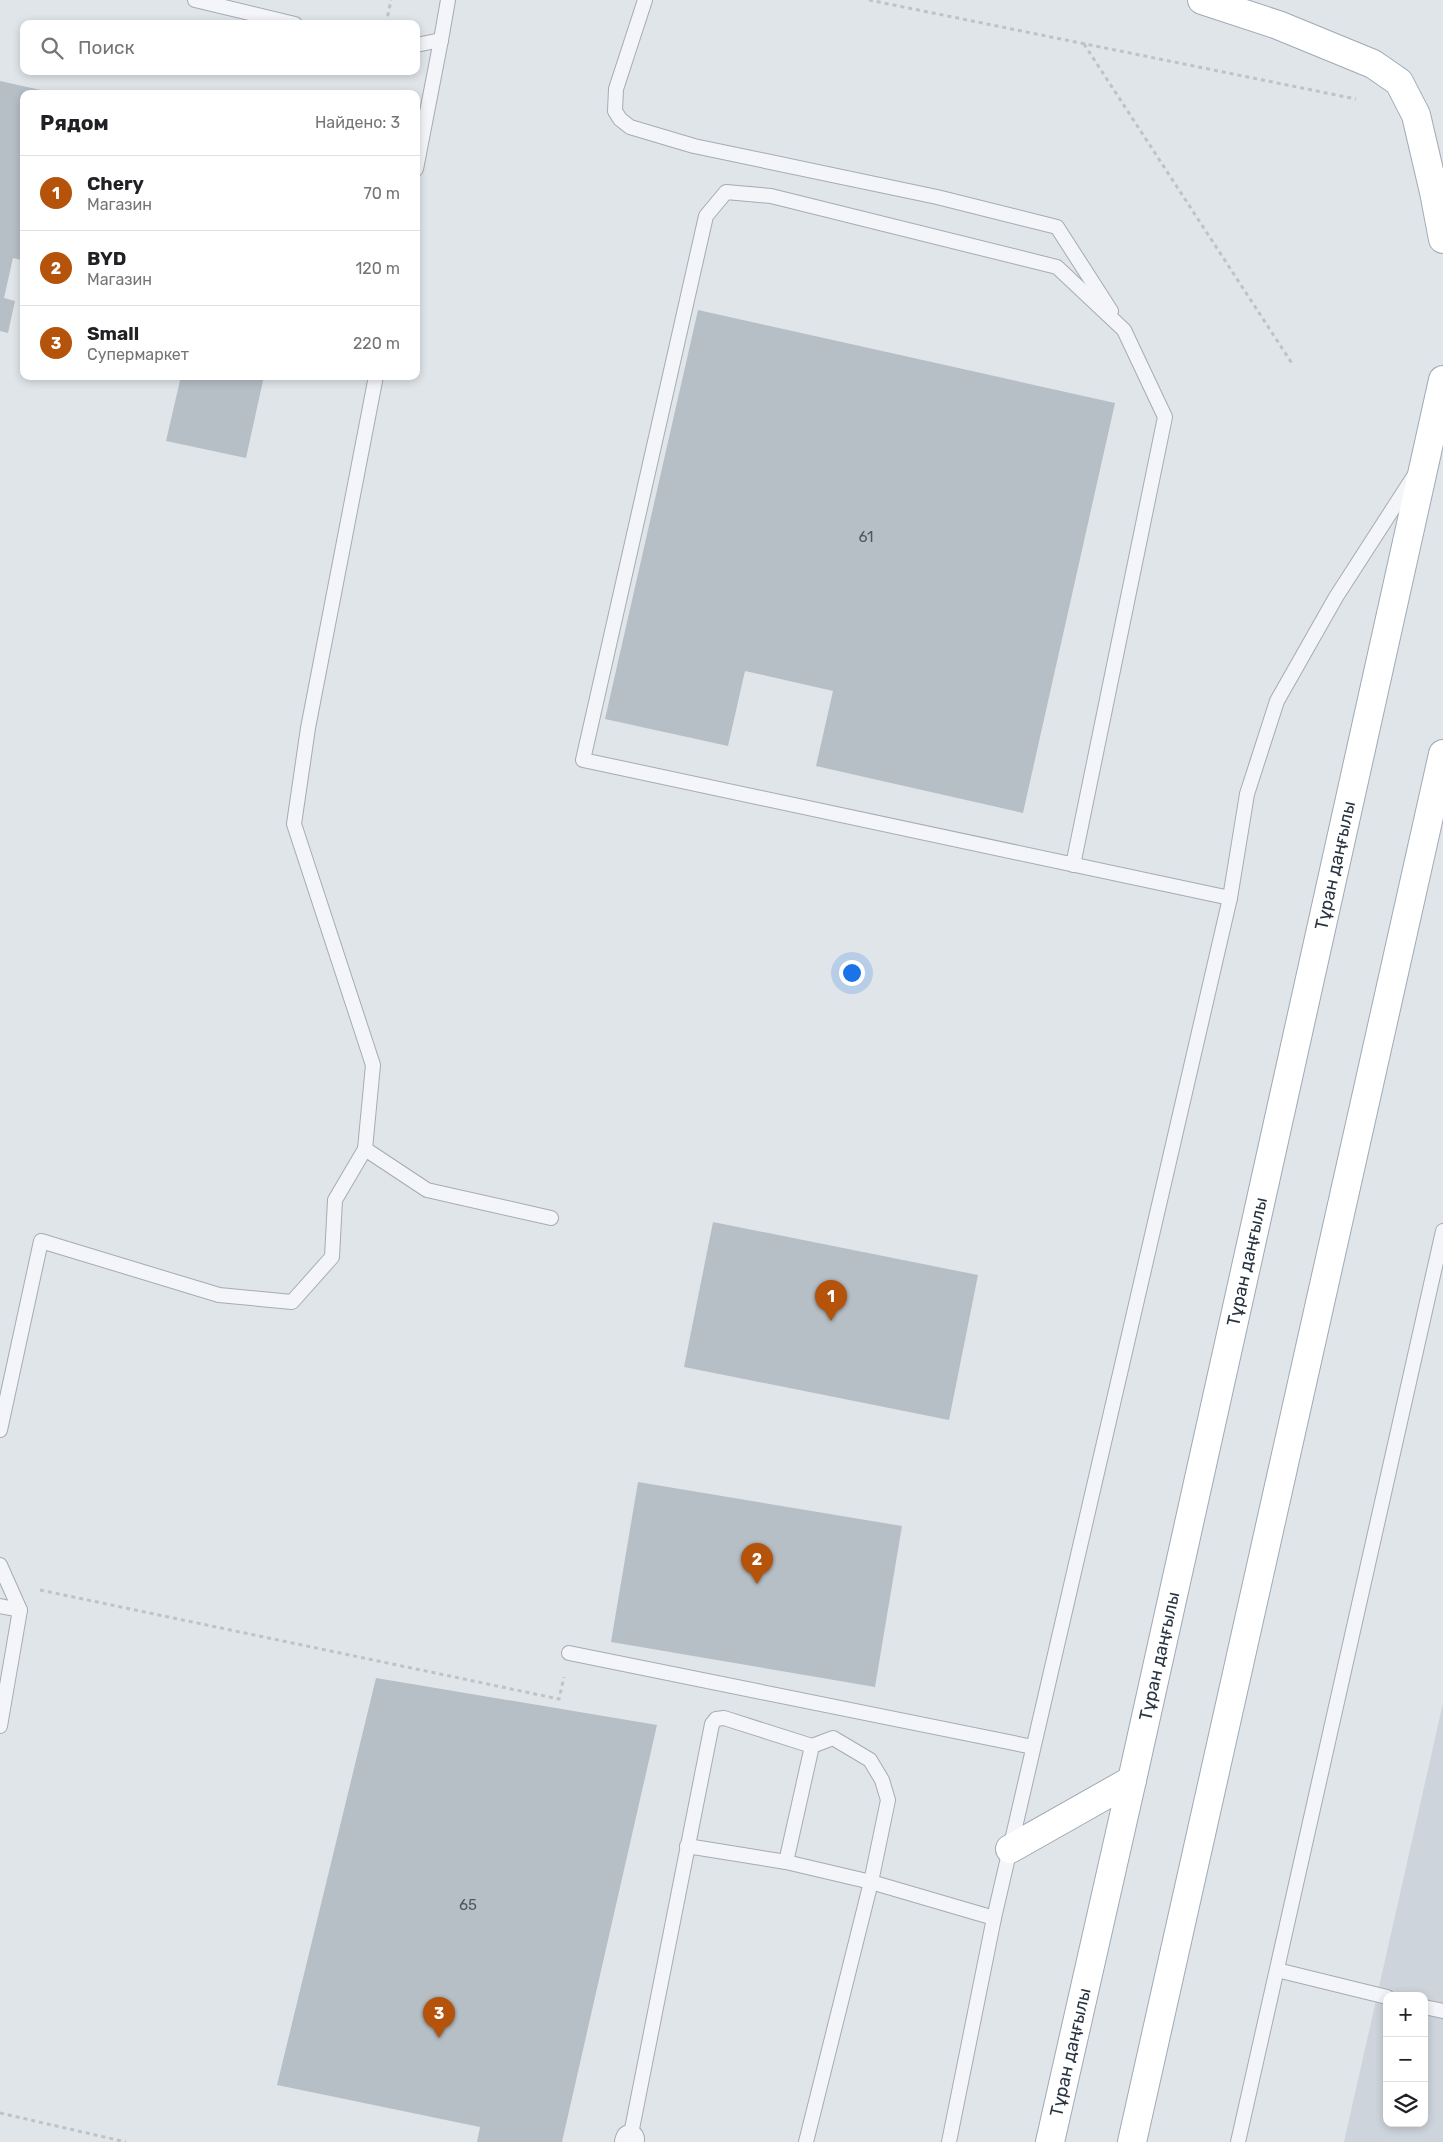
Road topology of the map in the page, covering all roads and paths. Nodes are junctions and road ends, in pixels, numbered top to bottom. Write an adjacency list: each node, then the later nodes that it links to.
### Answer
1 (195, 0): 7 (lane)
2 (391, 0): 8 (path)
3 (448, 0): 9 (lane)
4 (645, 0): 15 (lane)
5 (869, 0): 11 (path)
6 (1202, 0): 14 (main road)
7 (278, 20)
8 (387, 20)
9 (441, 40): 10 (lane); 13 (lane)
10 (420, 44)
11 (1084, 44): 12 (path); 16 (path)
12 (1356, 99)
13 (420, 148)
14 (1443, 238)
15 (1124, 330): 21 (lane); 21 (lane)
16 (1293, 365)
17 (375, 380): 23 (lane)
18 (1443, 380): 19 (main road, Тұран даңғылы)
19 (1426, 458): 22 (lane); 35 (main road, Тұран даңғылы)
20 (1443, 754): 51 (main road)
21 (1073, 865): 22 (lane)
22 (1230, 898): 34 (lane)
23 (365, 1149): 24 (lane); 26 (lane)
24 (551, 1218)
25 (1443, 1231): 41 (lane)
26 (0, 1430)
27 (0, 1565): 28 (lane)
28 (7, 1583): 30 (lane); 31 (path)
29 (0, 1606): 30 (lane)
30 (20, 1610): 32 (lane)
31 (569, 1653): 34 (lane)
32 (0, 1726)
33 (812, 1746): 36 (lane); 38 (lane); 39 (lane)
34 (1034, 1747): 37 (lane)
35 (1132, 1780): 37 (main road); 50 (main road, Тұран даңғылы)
36 (687, 1846): 38 (lane); 46 (lane)
37 (1010, 1849): 40 (lane)
38 (786, 1862): 39 (lane)
39 (871, 1882): 40 (lane); 48 (lane)
40 (994, 1918): 49 (lane)
41 (1277, 1970): 42 (lane); 52 (lane)
42 (1383, 1996)
43 (1428, 2008): 44 (lane)
44 (1443, 2011)
45 (0, 2113): 47 (path)
46 (632, 2141)
47 (126, 2142)
48 (806, 2142)
49 (949, 2142)
50 (1050, 2142)
51 (1132, 2142)
52 (1238, 2142)

